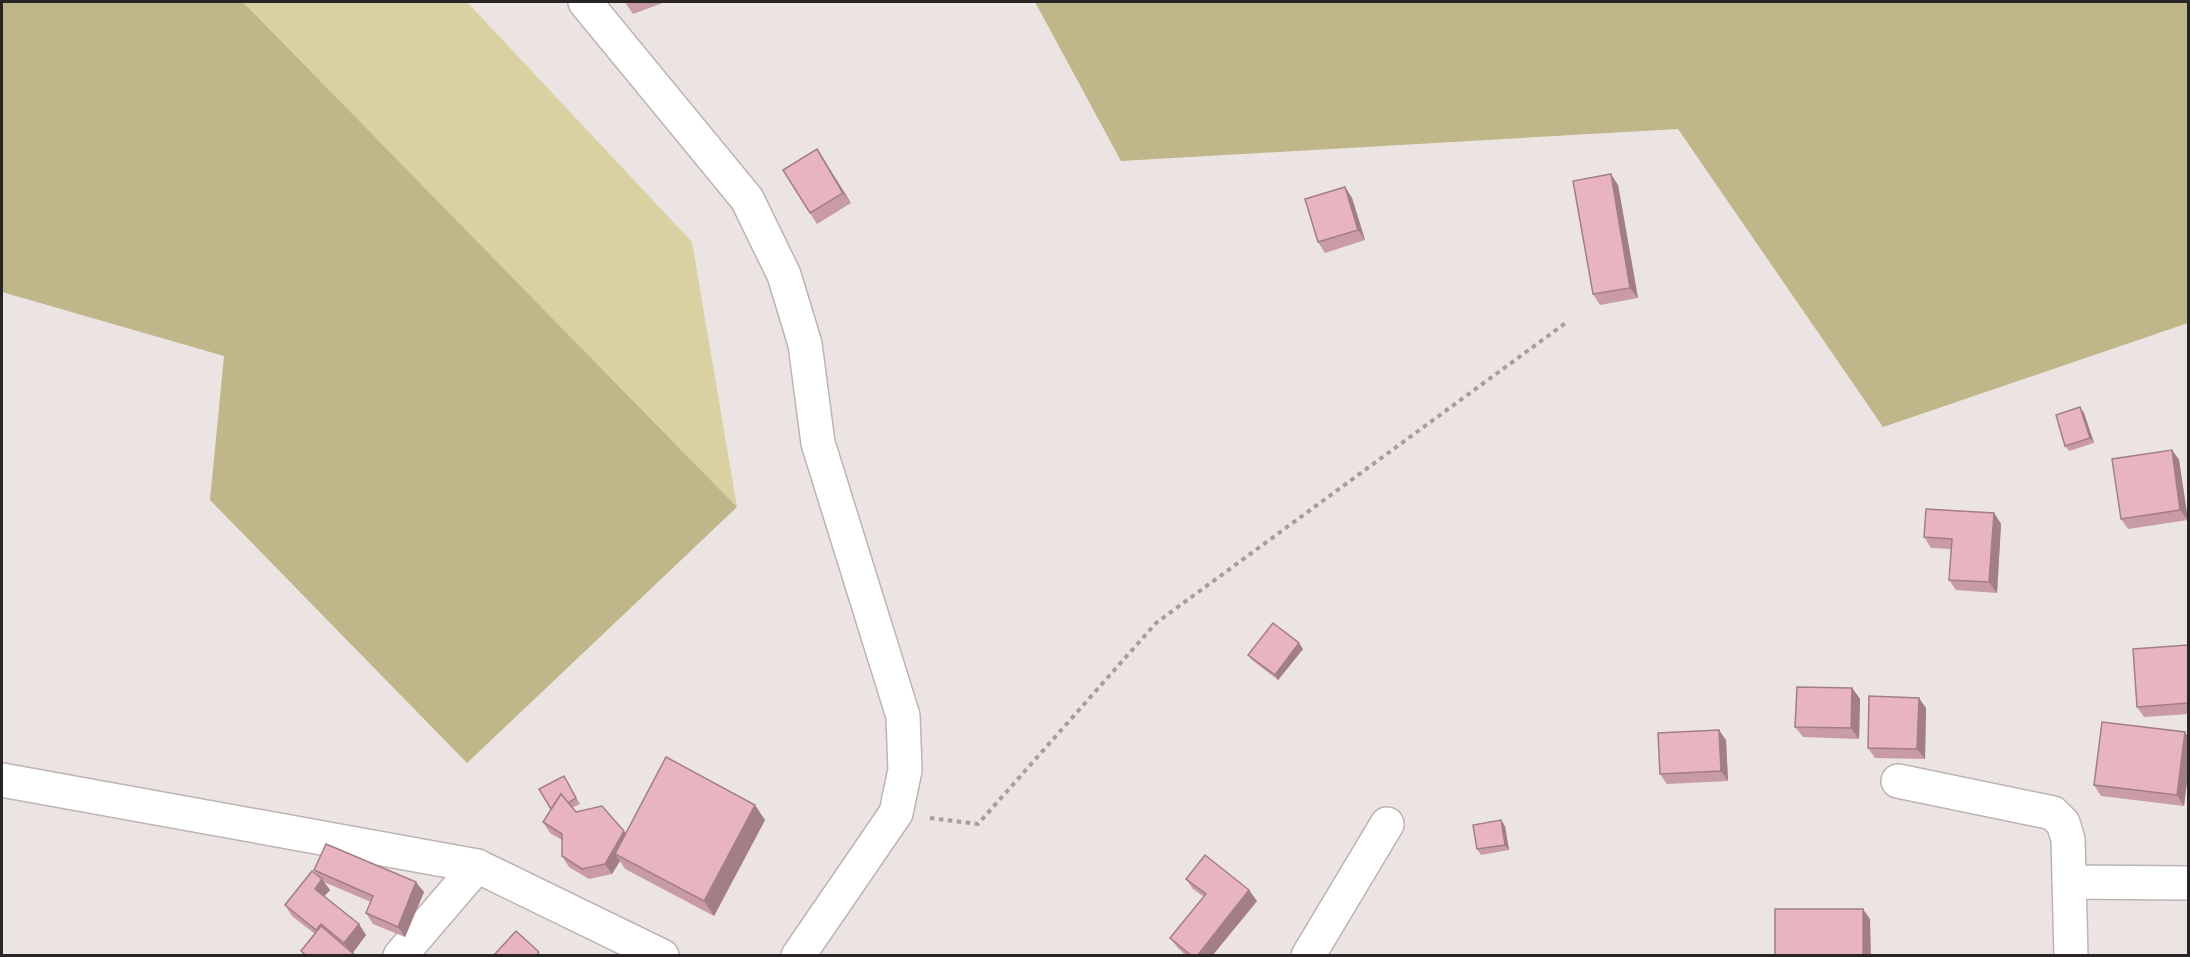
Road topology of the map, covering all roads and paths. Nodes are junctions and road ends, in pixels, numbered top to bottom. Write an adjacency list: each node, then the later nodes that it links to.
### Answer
1 (585, 2): 5 (street)
2 (1567, 322): 5 (path)
3 (2, 780): 7 (street)
4 (1898, 780): 8 (street)
5 (896, 813): 12 (street)
6 (1387, 825): 13 (street)
7 (477, 866): 10 (street); 11 (street)
8 (2069, 882): 9 (street); 14 (street)
9 (2188, 883)
10 (400, 956)
11 (663, 956)
12 (798, 956)
13 (1308, 956)
14 (2071, 956)

